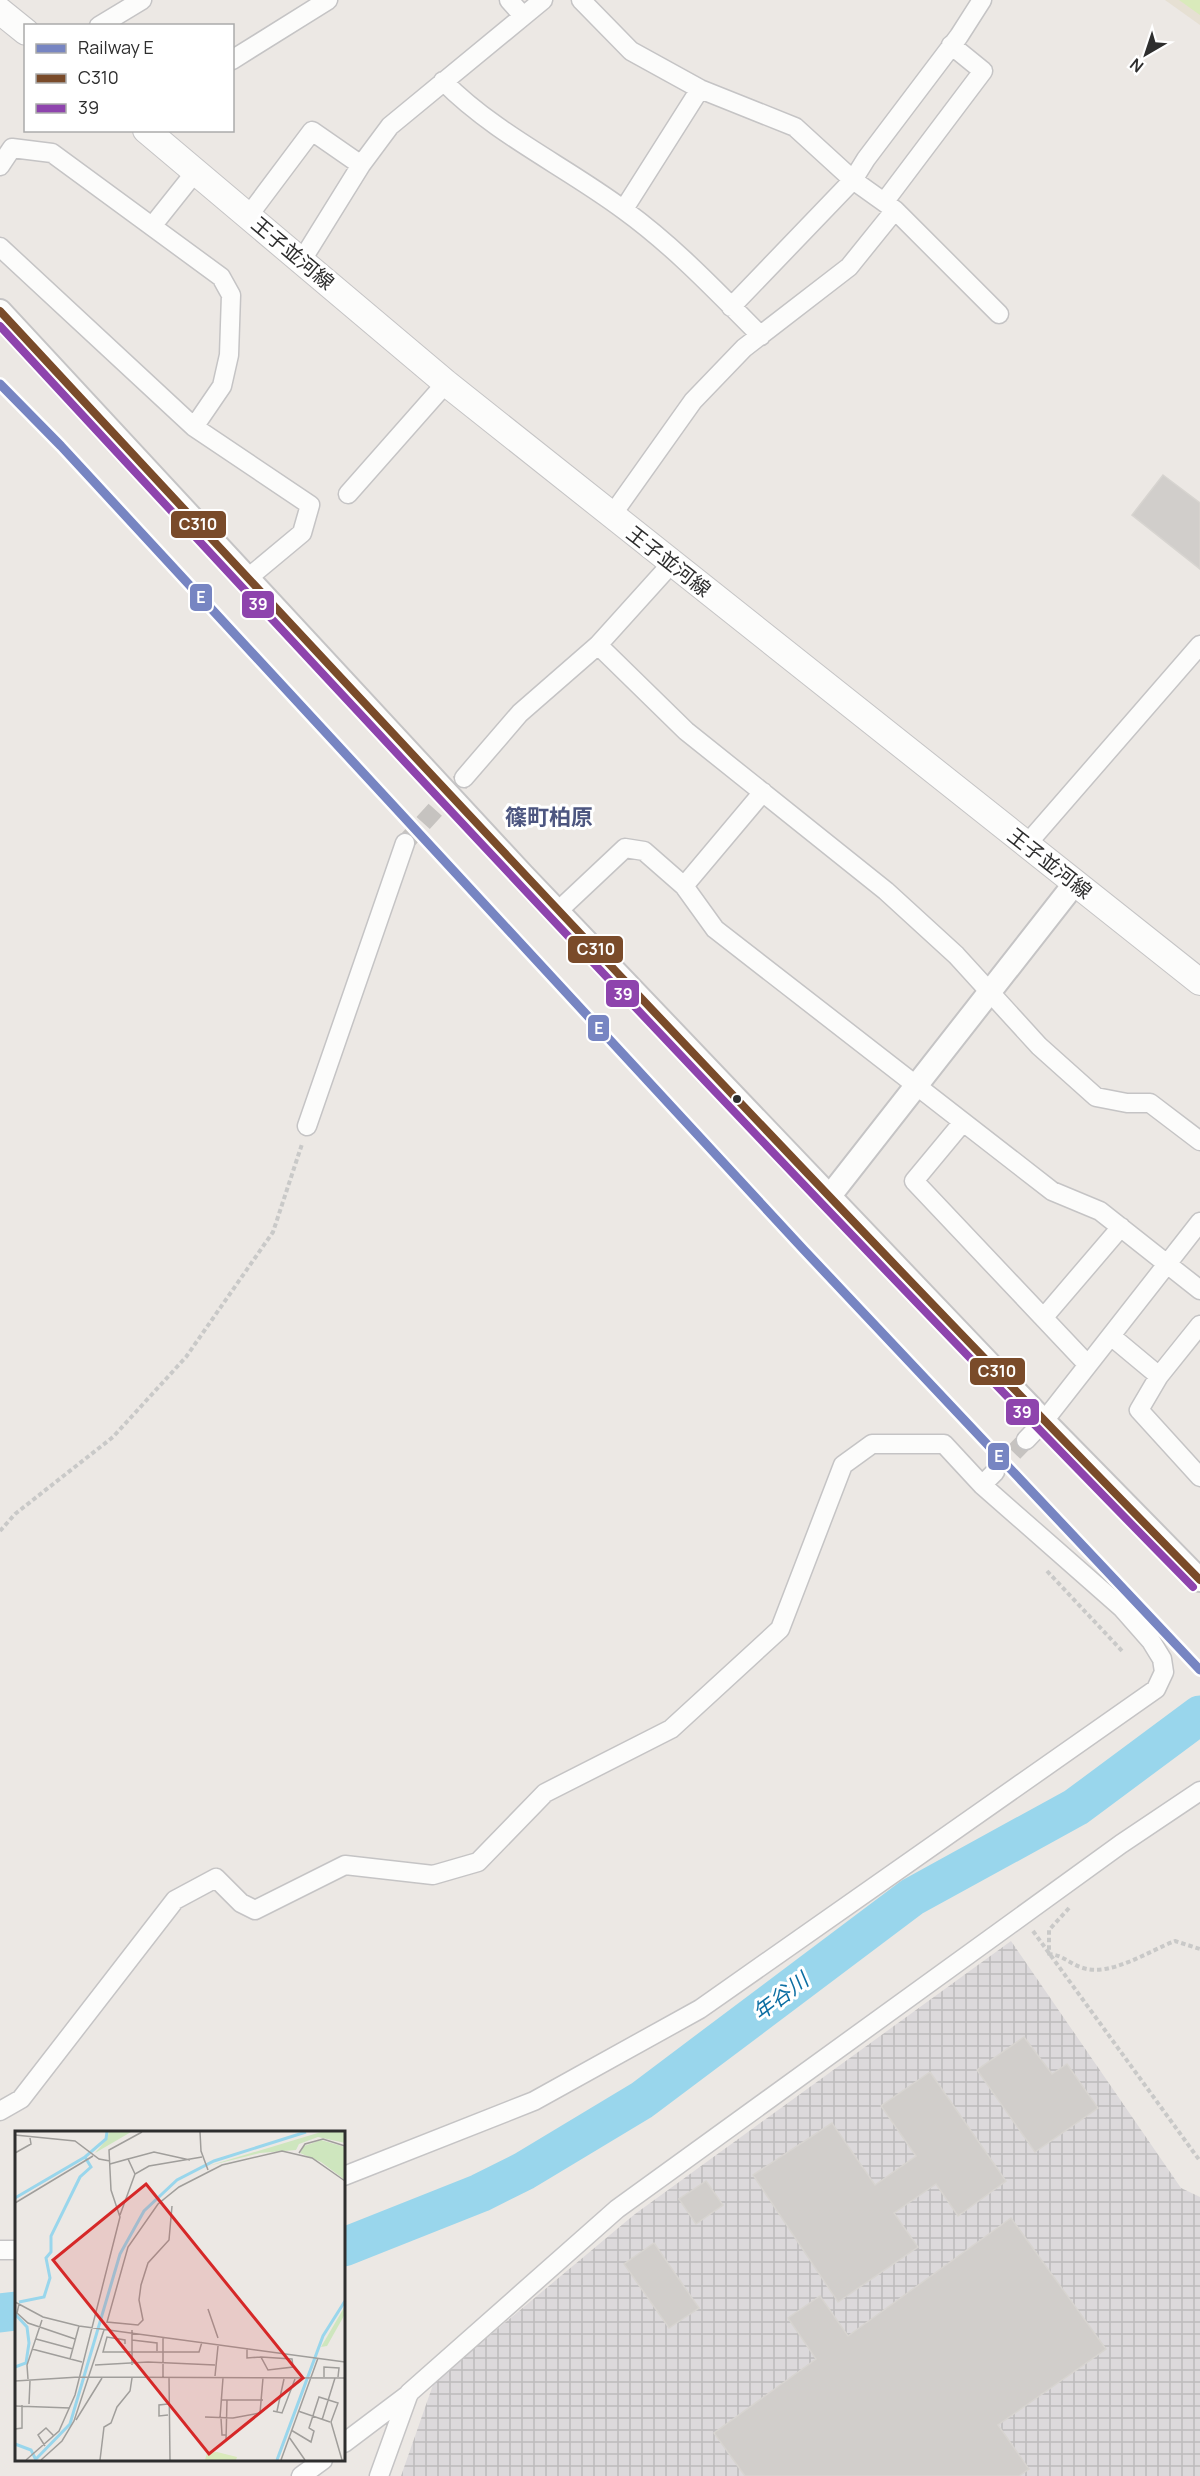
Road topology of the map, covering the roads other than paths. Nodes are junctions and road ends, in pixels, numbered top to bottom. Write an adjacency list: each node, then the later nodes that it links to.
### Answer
1 (142, 0): 8 (street)
2 (328, 0): 10 (street)
3 (509, 0): 7 (street)
4 (543, 0): 7 (street)
5 (581, 0): 12 (street)
6 (982, 0): 9 (street)
7 (523, 16): 11 (street)
8 (102, 24)
9 (951, 45): 17 (street); 18 (street)
10 (234, 59)
11 (443, 81): 14 (street); 19 (street)
12 (700, 89): 17 (street); 19 (street)
13 (148, 132): 16 (main road, 王子並河線)
14 (362, 165): 20 (street); 23 (street)
15 (0, 166): 21 (street)
16 (196, 171): 20 (main road, 王子並河線); 21 (street)
17 (853, 180): 18 (street); 24 (street)
18 (890, 206): 26 (street); 27 (street)
19 (624, 209): 24 (street)
20 (249, 215): 23 (main road, 王子並河線)
21 (153, 225): 29 (street)
22 (0, 247): 29 (street)
23 (302, 260): 28 (main road, 王子並河線)
24 (731, 306): 27 (street)
25 (0, 311): 33 (street)
26 (999, 314)
27 (761, 336): 31 (street)
28 (446, 383): 30 (street); 31 (main road, 王子並河線)
29 (194, 427): 33 (street)
30 (348, 494)
31 (612, 515): 32 (main road, 王子並河線)
32 (672, 563): 34 (street); 39 (main road, 王子並河線)
33 (248, 578): 42 (street)
34 (598, 645): 36 (street); 37 (street)
35 (1200, 645): 39 (street)
36 (464, 778)
37 (763, 792): 41 (street); 44 (street)
38 (405, 843): 47 (street)
39 (1027, 844): 40 (main road, 王子並河線)
40 (1075, 883): 43 (main road, 王子並河線); 44 (street)
41 (684, 886): 42 (street); 45 (street)
42 (558, 911): 49 (street)
43 (1200, 982)
44 (990, 992): 45 (street); 48 (street)
45 (917, 1086): 46 (street); 49 (street)
46 (963, 1122): 51 (street); 54 (street)
47 (307, 1126)
48 (1200, 1141)
49 (829, 1197): 59 (street)
50 (1200, 1222): 52 (street)
51 (1121, 1227): 52 (street); 54 (street)
52 (1167, 1264): 53 (street); 56 (street)
53 (1200, 1290)
54 (1044, 1317): 57 (street)
55 (1200, 1325): 58 (street)
56 (1111, 1336): 57 (street); 58 (street)
57 (1088, 1365): 59 (street)
58 (1159, 1376): 61 (street)
59 (1044, 1421): 60 (street); 64 (street)
60 (1026, 1440)
61 (1196, 1467)
62 (995, 1472): 63 (street)
63 (982, 1485): 66 (street); 67 (street)
64 (1200, 1580)
65 (1200, 1791): 68 (street)
66 (0, 2111)
67 (345, 2176)
68 (409, 2393): 69 (street); 72 (street)
69 (345, 2443)
70 (321, 2461): 71 (street)
71 (301, 2476)
72 (379, 2476)

